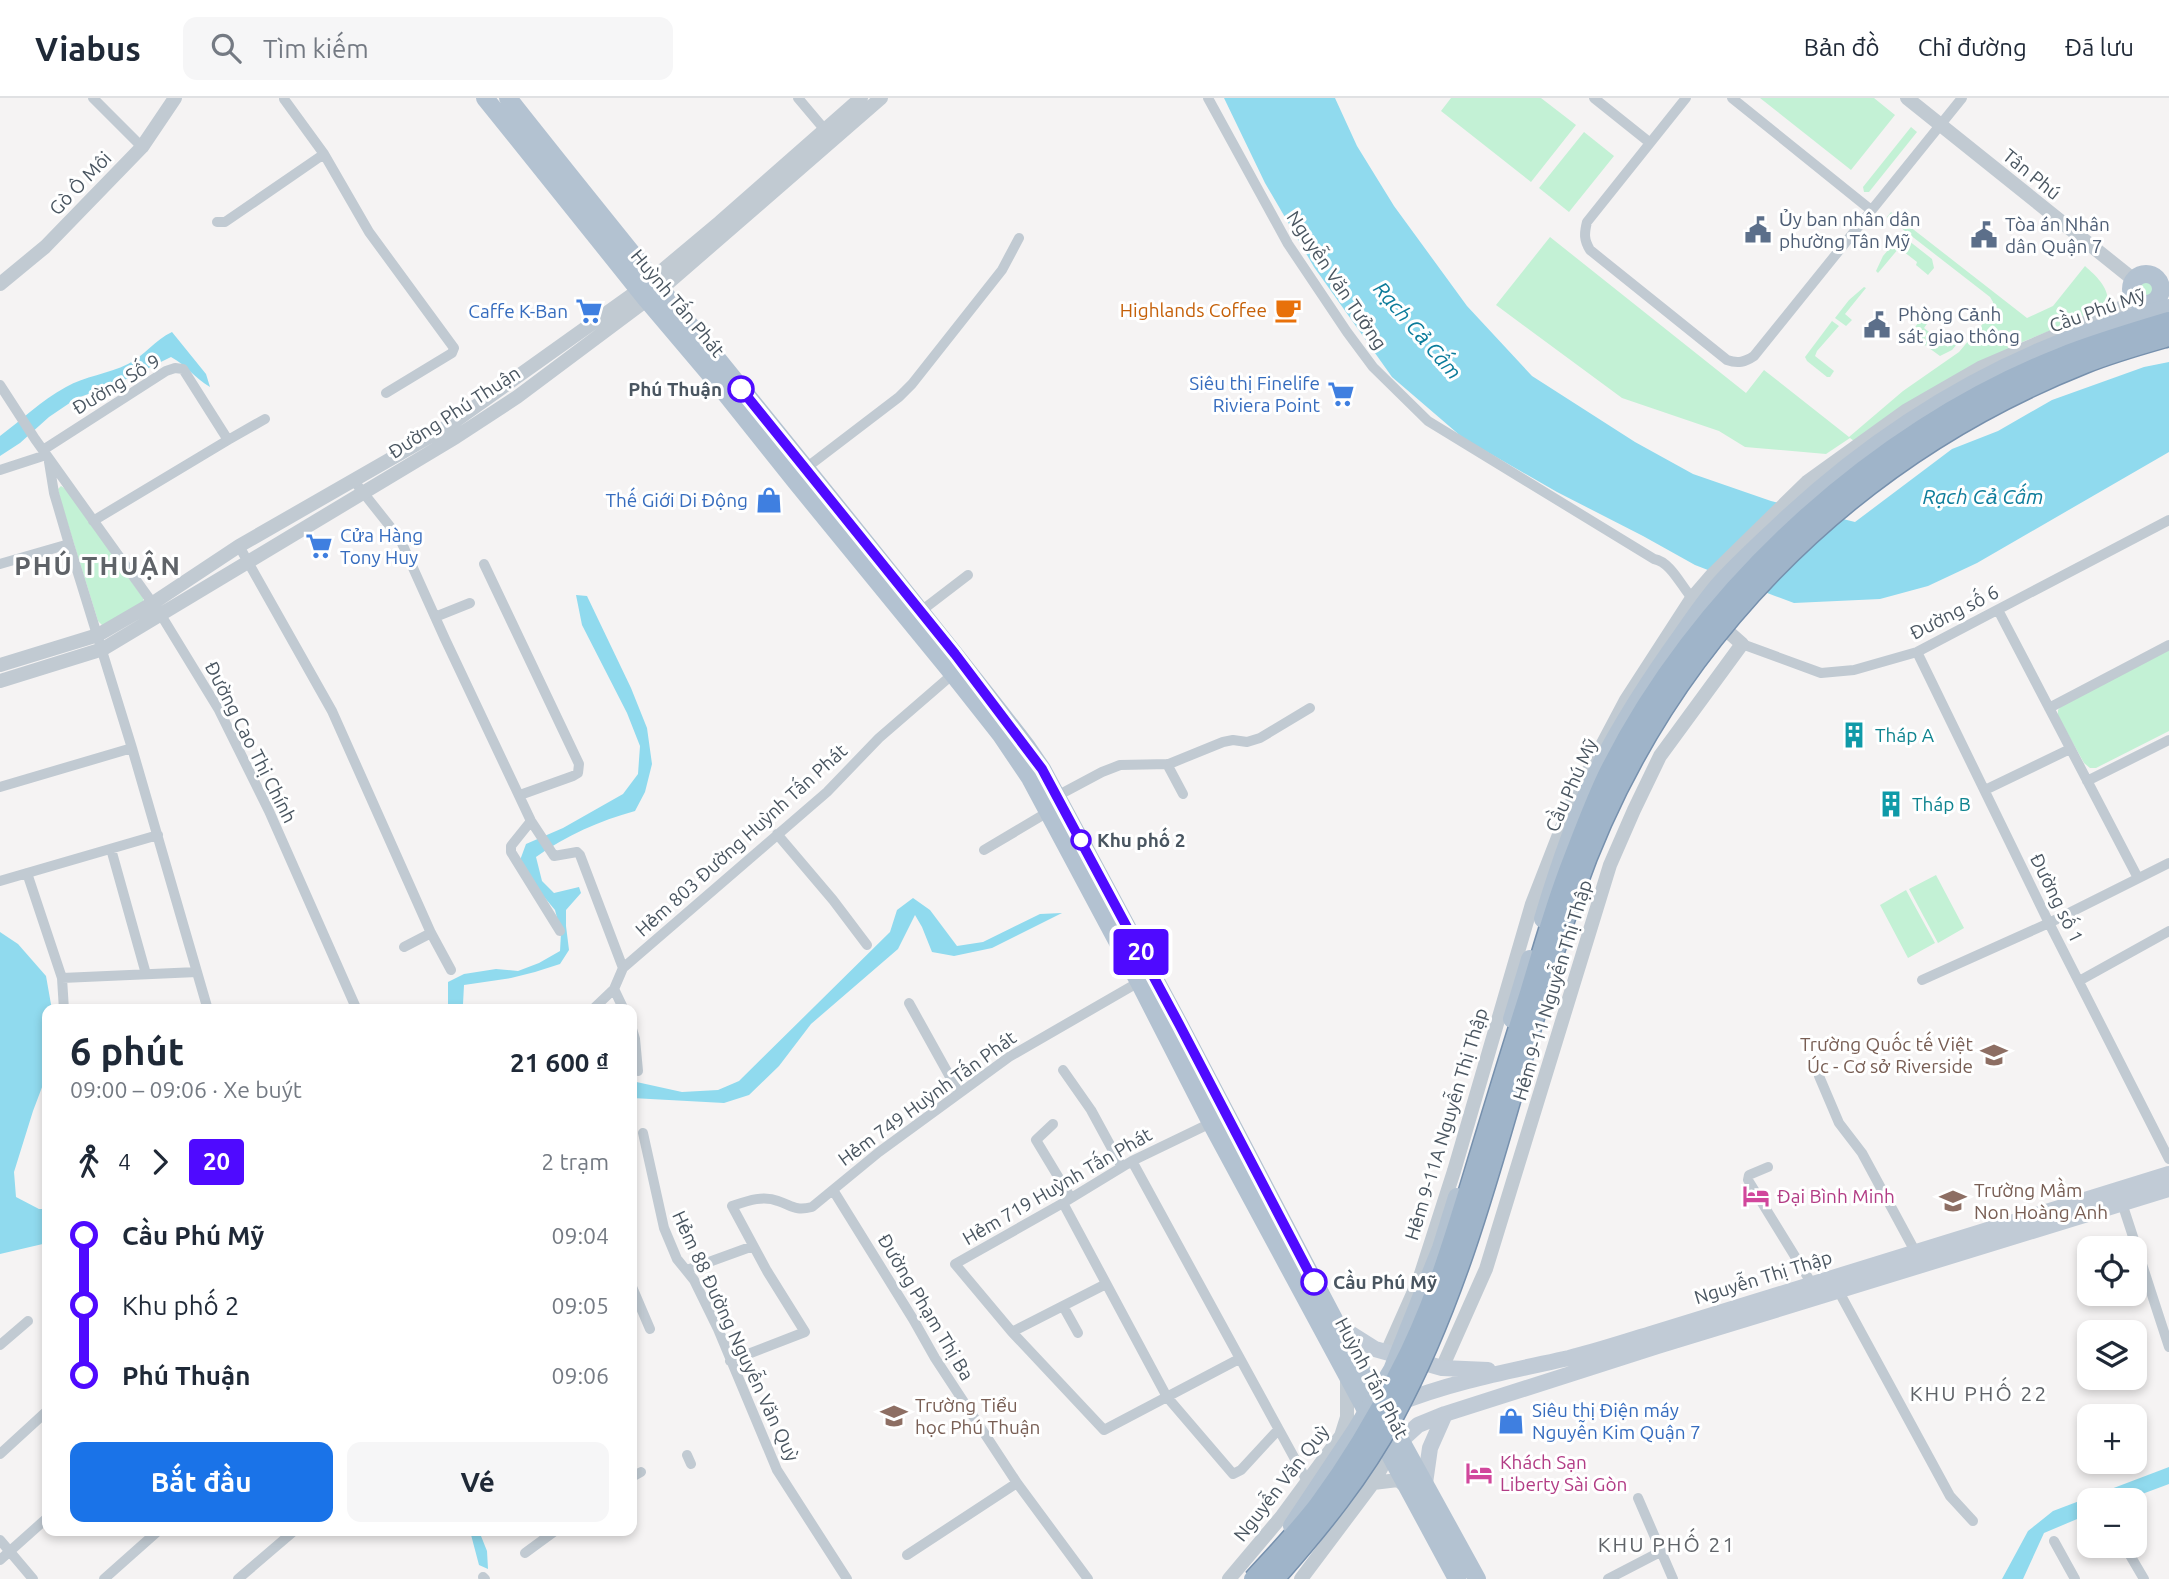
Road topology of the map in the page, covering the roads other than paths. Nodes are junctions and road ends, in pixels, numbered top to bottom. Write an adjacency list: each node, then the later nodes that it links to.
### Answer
1 (93, 98): 18 (street)
2 (176, 98): 18 (street, Gò Ô Môi)
3 (485, 98): 26 (main road, Huỳnh Tấn Phát)
4 (508, 98): 26 (main road, Huỳnh Tấn Phát)
5 (798, 98): 16 (street)
6 (861, 98): 16 (street, Đường Phú Thuận)
7 (881, 98): 26 (street, Đường Phú Thuận)
8 (1208, 98): 47 (street, Nguyễn Văn Tưởng)
9 (1594, 98): 17 (street)
10 (1686, 98): 17 (street)
11 (1732, 98): 20 (street)
12 (1907, 98): 15 (street, Tân Phú)
13 (1962, 98): 15 (street)
14 (284, 99): 19 (street)
15 (1941, 125): 20 (street); 23 (street, Tân Phú)
16 (825, 130): 26 (street, Đường Phú Thuận)
17 (1649, 142): 20 (street)
18 (142, 147): 24 (street, Gò Ô Môi)
19 (324, 154): 21 (street); 32 (street)
20 (1871, 211)
21 (217, 222)
22 (1019, 238): 37 (street)
23 (2134, 279): 25 (main road); 27 (main road)
24 (0, 284)
25 (2165, 287): 27 (main road)
26 (649, 290): 37 (main road, Huỳnh Tấn Phát); 38 (street, Đường Phú Thuận)
27 (2143, 304): 30 (main road); 47 (street, Hẻm 9-11A Nguyễn Thị Thập)
28 (2169, 308): 176 (main road, Cầu Phú Mỹ, bridge)
29 (2169, 321): 177 (highway, Cầu Phú Mỹ, bridge)
30 (2169, 340): 178 (highway, bridge); 179 (main road, bridge)
31 (0, 385): 35 (street, Đường Cao Thị Chính)
32 (386, 393)
33 (265, 419): 34 (street)
34 (228, 440): 35 (street, Đường Số 9); 39 (street)
35 (46, 455): 36 (street, Đường Số 9); 39 (street, Đường Cao Thị Chính); 41 (street)
36 (0, 470)
37 (801, 475): 51 (main road, Huỳnh Tấn Phát); 57 (main road, Huỳnh Tấn Phát)
38 (359, 486): 42 (street, Đường Phú Thuận); 43 (street, Đường Phú Thuận); 52 (street)
39 (93, 520): 49 (street, Đường Cao Thị Chính)
40 (2169, 520): 50 (street, Đường số 6)
41 (69, 544): 44 (street); 53 (street)
42 (239, 546): 43 (street); 49 (street, Đường Phú Thuận)
43 (249, 560): 49 (street, Đường Phú Thuận); 85 (street)
44 (0, 564)
45 (484, 564): 70 (street)
46 (968, 575): 51 (street)
47 (1688, 594): 54 (street); 135 (street, Hẻm 9-11A Nguyễn Thị Thập)
48 (470, 603): 52 (street)
49 (157, 609): 53 (street, Đường Phú Thuận); 101 (street, Đường Cao Thị Chính)
50 (1998, 610): 56 (street, Đường số 6); 60 (street)
51 (921, 611): 57 (main road, Huỳnh Tấn Phát)
52 (435, 617): 70 (street)
53 (100, 642): 58 (street, Đường Phú Thuận); 59 (street, Đường Phú Thuận); 63 (street)
54 (1742, 644): 56 (street, Đường số 6); 139 (street, Hẻm 9-11 Nguyễn Thị Thập)
55 (2169, 645): 60 (street)
56 (1917, 652): 68 (street, Đường số 1)
57 (950, 663): 71 (main road, Huỳnh Tấn Phát); 72 (main road, Huỳnh Tấn Phát); 74 (street, Hẻm 803 Đường Huỳnh Tấn Phát)
58 (0, 665)
59 (0, 681)
60 (2049, 708): 64 (street)
61 (1310, 709): 65 (street)
62 (2169, 740): 66 (street)
63 (132, 748): 67 (street); 75 (street)
64 (2070, 749): 66 (street); 68 (street)
65 (1167, 764): 69 (street); 71 (street)
66 (2087, 781): 80 (street)
67 (0, 787)
68 (1984, 790): 82 (street, Đường số 1)
69 (1183, 794)
70 (520, 796): 73 (street)
71 (1057, 796): 88 (main road, Huỳnh Tấn Phát)
72 (1048, 812): 77 (street); 88 (main road, Huỳnh Tấn Phát)
73 (534, 825): 83 (street); 89 (street)
74 (777, 834): 86 (street); 89 (street, Hẻm 803 Đường Huỳnh Tấn Phát)
75 (158, 835): 76 (street); 91 (street)
76 (111, 849): 79 (street); 92 (street)
77 (984, 850)
78 (2169, 863): 80 (street)
79 (27, 873): 81 (street); 93 (street)
80 (2138, 878): 82 (street)
81 (0, 881)
82 (2049, 923): 94 (street); 95 (street, Đường số 1)
83 (560, 931)
84 (2169, 931): 95 (street)
85 (431, 933): 87 (street); 90 (street)
86 (867, 945)
87 (404, 947)
88 (1130, 949): 96 (main road, Huỳnh Tấn Phát); 109 (main road, Huỳnh Tấn Phát)
89 (623, 968): 97 (street, Hẻm 803 Đường Huỳnh Tấn Phát)
90 (451, 970)
91 (197, 972): 92 (street); 100 (street)
92 (146, 974): 93 (street)
93 (62, 978): 99 (street)
94 (1922, 980)
95 (2079, 981): 112 (street, Đường số 1)
96 (1139, 982): 108 (street, Hẻm 749 Huỳnh Tấn Phát); 109 (main road, Huỳnh Tấn Phát)
97 (614, 989): 102 (street, Hẻm 803 Đường Huỳnh Tấn Phát); 103 (street)
98 (909, 1003): 108 (street)
99 (64, 1004)
100 (206, 1004)
101 (354, 1004)
102 (598, 1004)
103 (621, 1004)
104 (637, 1061): 106 (street)
105 (1063, 1070): 113 (street)
106 (638, 1072)
107 (1819, 1076): 121 (street)
108 (959, 1093): 116 (street, Hẻm 749 Huỳnh Tấn Phát)
109 (1219, 1119): 113 (street, Hẻm 719 Huỳnh Tấn Phát); 129 (main road, Huỳnh Tấn Phát)
110 (1053, 1124): 119 (street)
111 (643, 1133): 122 (street, Hẻm 88 Đường Nguyễn Văn Quỳ)
112 (2169, 1159)
113 (1127, 1164): 119 (street, Hẻm 719 Huỳnh Tấn Phát); 136 (street)
114 (1768, 1167): 124 (street)
115 (2169, 1174): 118 (main road, Nguyễn Thị Thập)
116 (833, 1189): 120 (street, Hẻm 749 Huỳnh Tấn Phát); 152 (street, Đường Phạm Thị Ba)
117 (2169, 1189): 118 (main road, Nguyễn Thị Thập)
118 (2120, 1197): 121 (main road, Nguyễn Thị Thập); 125 (main road, Nguyễn Thị Thập); 134 (street)
119 (1067, 1201): 123 (street); 131 (street, Hẻm 719 Huỳnh Tấn Phát)
120 (753, 1246): 122 (street); 137 (street)
121 (1916, 1253): 124 (main road, Nguyễn Thị Thập)
122 (687, 1270): 137 (street, Hẻm 88 Đường Nguyễn Văn Quỳ)
123 (1106, 1284): 127 (street); 143 (street)
124 (1812, 1284): 138 (main road, Nguyễn Thị Thập)
125 (1838, 1290): 142 (main road, Nguyễn Thị Thập); 156 (street)
126 (637, 1299): 130 (street)
127 (1063, 1306): 131 (street); 132 (street)
128 (28, 1321): 133 (street)
129 (1331, 1328): 135 (main road); 141 (main road, Huỳnh Tấn Phát); 144 (main road, Huỳnh Tấn Phát)
130 (650, 1329)
131 (1012, 1332): 143 (street, Hẻm 719 Huỳnh Tấn Phát)
132 (1078, 1333)
133 (0, 1345)
134 (2169, 1347)
135 (1387, 1352): 139 (main road)
136 (1239, 1359): 143 (street); 147 (street)
137 (730, 1361): 173 (street, Hẻm 88 Đường Nguyễn Văn Quỳ)
138 (1534, 1366): 140 (main road, Nguyễn Thị Thập); 142 (main road)
139 (1442, 1368): 140 (main road)
140 (1508, 1370): 144 (main road, Nguyễn Thị Thập)
141 (1347, 1373): 144 (main road, Huỳnh Tấn Phát); 148 (street)
142 (1540, 1384): 145 (main road, Nguyễn Thị Thập)
143 (1167, 1397): 147 (street)
144 (1376, 1413): 148 (street, Nguyễn Văn Quỳ); 149 (main road, Huỳnh Tấn Phát)
145 (1445, 1414): 149 (main road, Nguyễn Thị Thập); 154 (main road)
146 (42, 1416): 150 (street)
147 (1278, 1430): 151 (street)
148 (1341, 1436): 151 (street, Nguyễn Văn Quỳ)
149 (1394, 1447): 153 (street); 154 (main road, Huỳnh Tấn Phát)
150 (0, 1454)
151 (1307, 1481): 175 (street, Nguyễn Văn Quỳ)
152 (1017, 1483): 166 (street); 174 (street, Đường Phạm Thị Ba)
153 (1373, 1483): 154 (street); 180 (street)
154 (1416, 1485): 169 (main road, Huỳnh Tấn Phát)
155 (1638, 1498): 164 (street)
156 (1973, 1521)
157 (42, 1522): 163 (street)
158 (152, 1536): 171 (street)
159 (288, 1536): 172 (street)
160 (548, 1536): 165 (street)
161 (0, 1541): 163 (street)
162 (2054, 1541): 183 (street)
163 (9, 1552): 168 (street); 170 (street)
164 (1660, 1552): 181 (street); 182 (street)
165 (525, 1553)
166 (907, 1556)
167 (2132, 1558): 184 (street)
168 (0, 1560)
169 (1467, 1577)
170 (33, 1579)
171 (104, 1579)
172 (238, 1579)
173 (847, 1579)
174 (1088, 1579)
175 (1229, 1579)
176 (1245, 1579)
177 (1254, 1579)
178 (1275, 1579)
179 (1281, 1579)
180 (1301, 1579)
181 (1608, 1579)
182 (1673, 1579)
183 (2075, 1579)
184 (2144, 1579)

